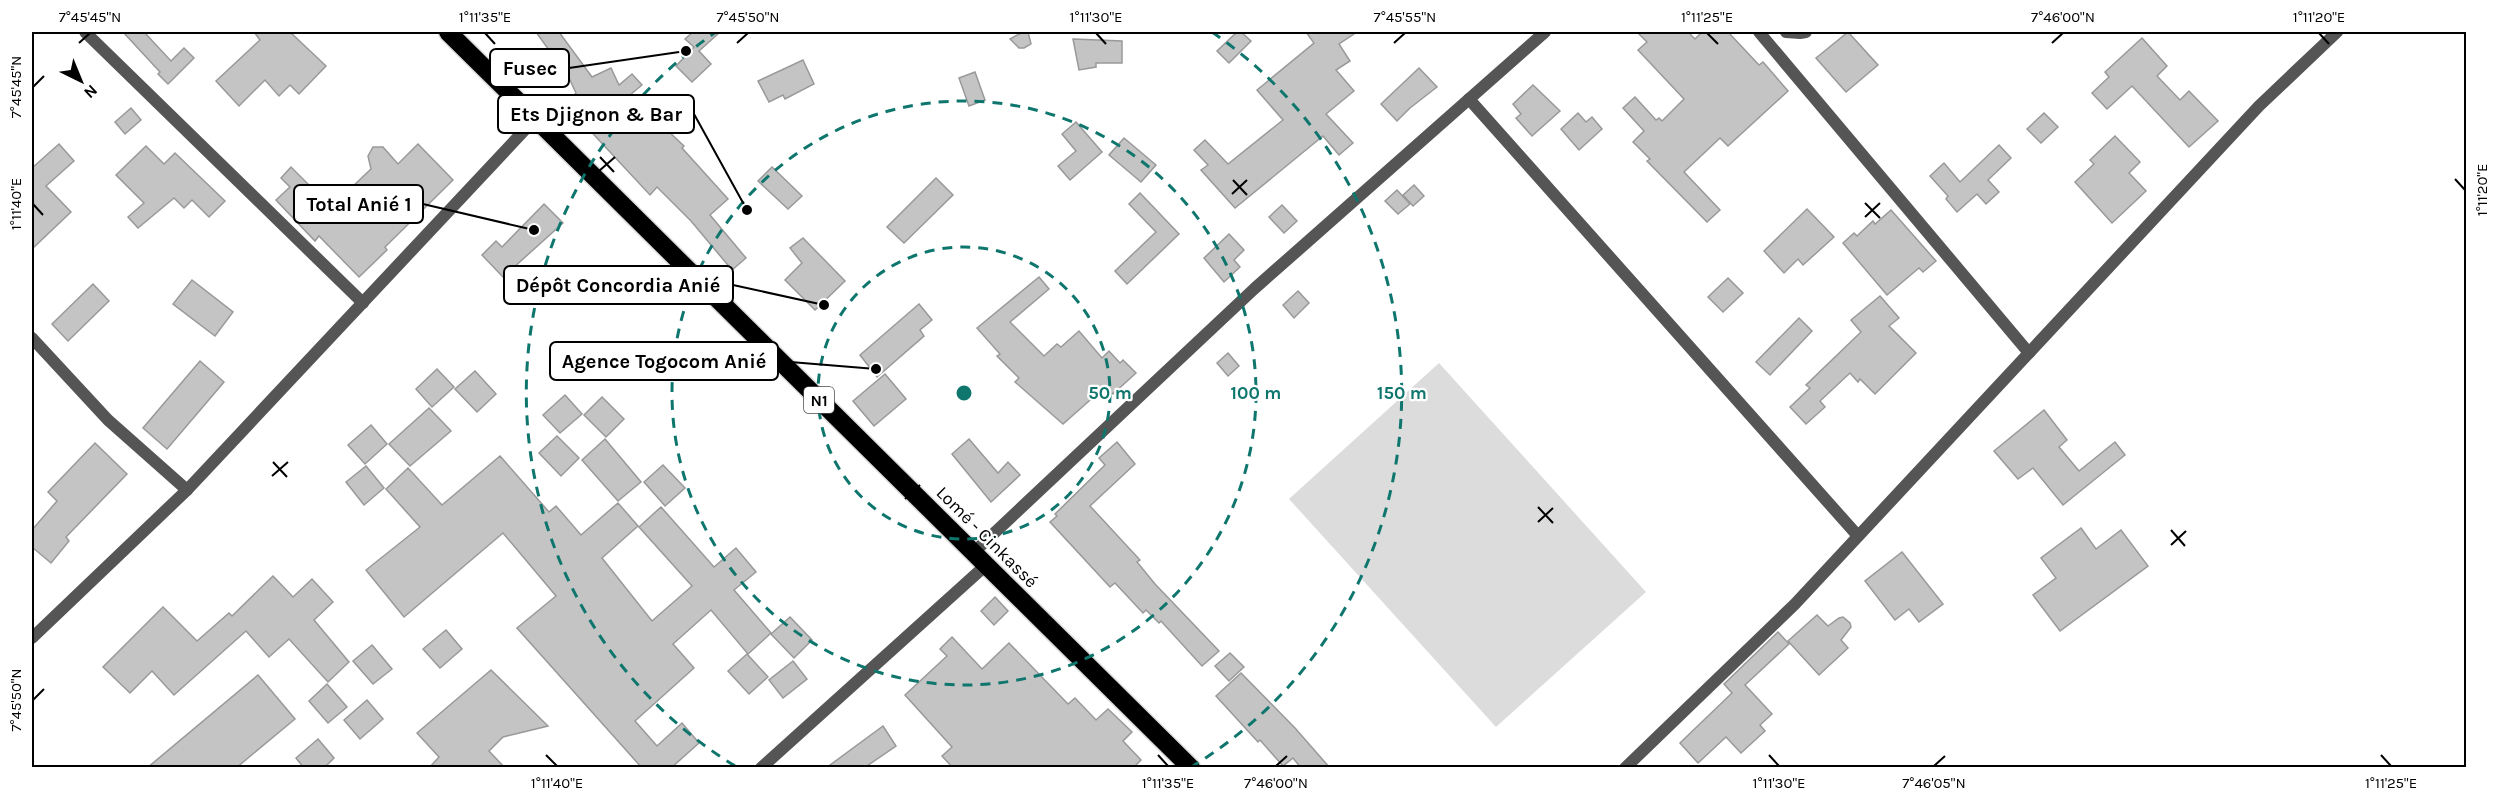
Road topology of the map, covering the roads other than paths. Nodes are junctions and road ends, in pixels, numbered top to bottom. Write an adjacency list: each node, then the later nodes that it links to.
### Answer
1 (85, 32): 10 (street)
2 (448, 32): 9 (highway, Lomé - Cinkassé / N1)
3 (1545, 32): 8 (street)
4 (1759, 32): 12 (street)
5 (1786, 32): 6 (street)
6 (1806, 32)
7 (2337, 32): 12 (street)
8 (1469, 99): 14 (street); 15 (street)
9 (536, 118): 10 (street); 15 (highway, Lomé - Cinkassé / N1)
10 (363, 303): 13 (street)
11 (32, 338): 13 (street)
12 (2029, 353): 14 (street)
13 (187, 490): 16 (street)
14 (1858, 536): 19 (street)
15 (979, 559): 17 (street); 18 (highway, Lomé - Cinkassé / N1)
16 (32, 638)
17 (761, 768)
18 (1191, 768)
19 (1624, 768)

